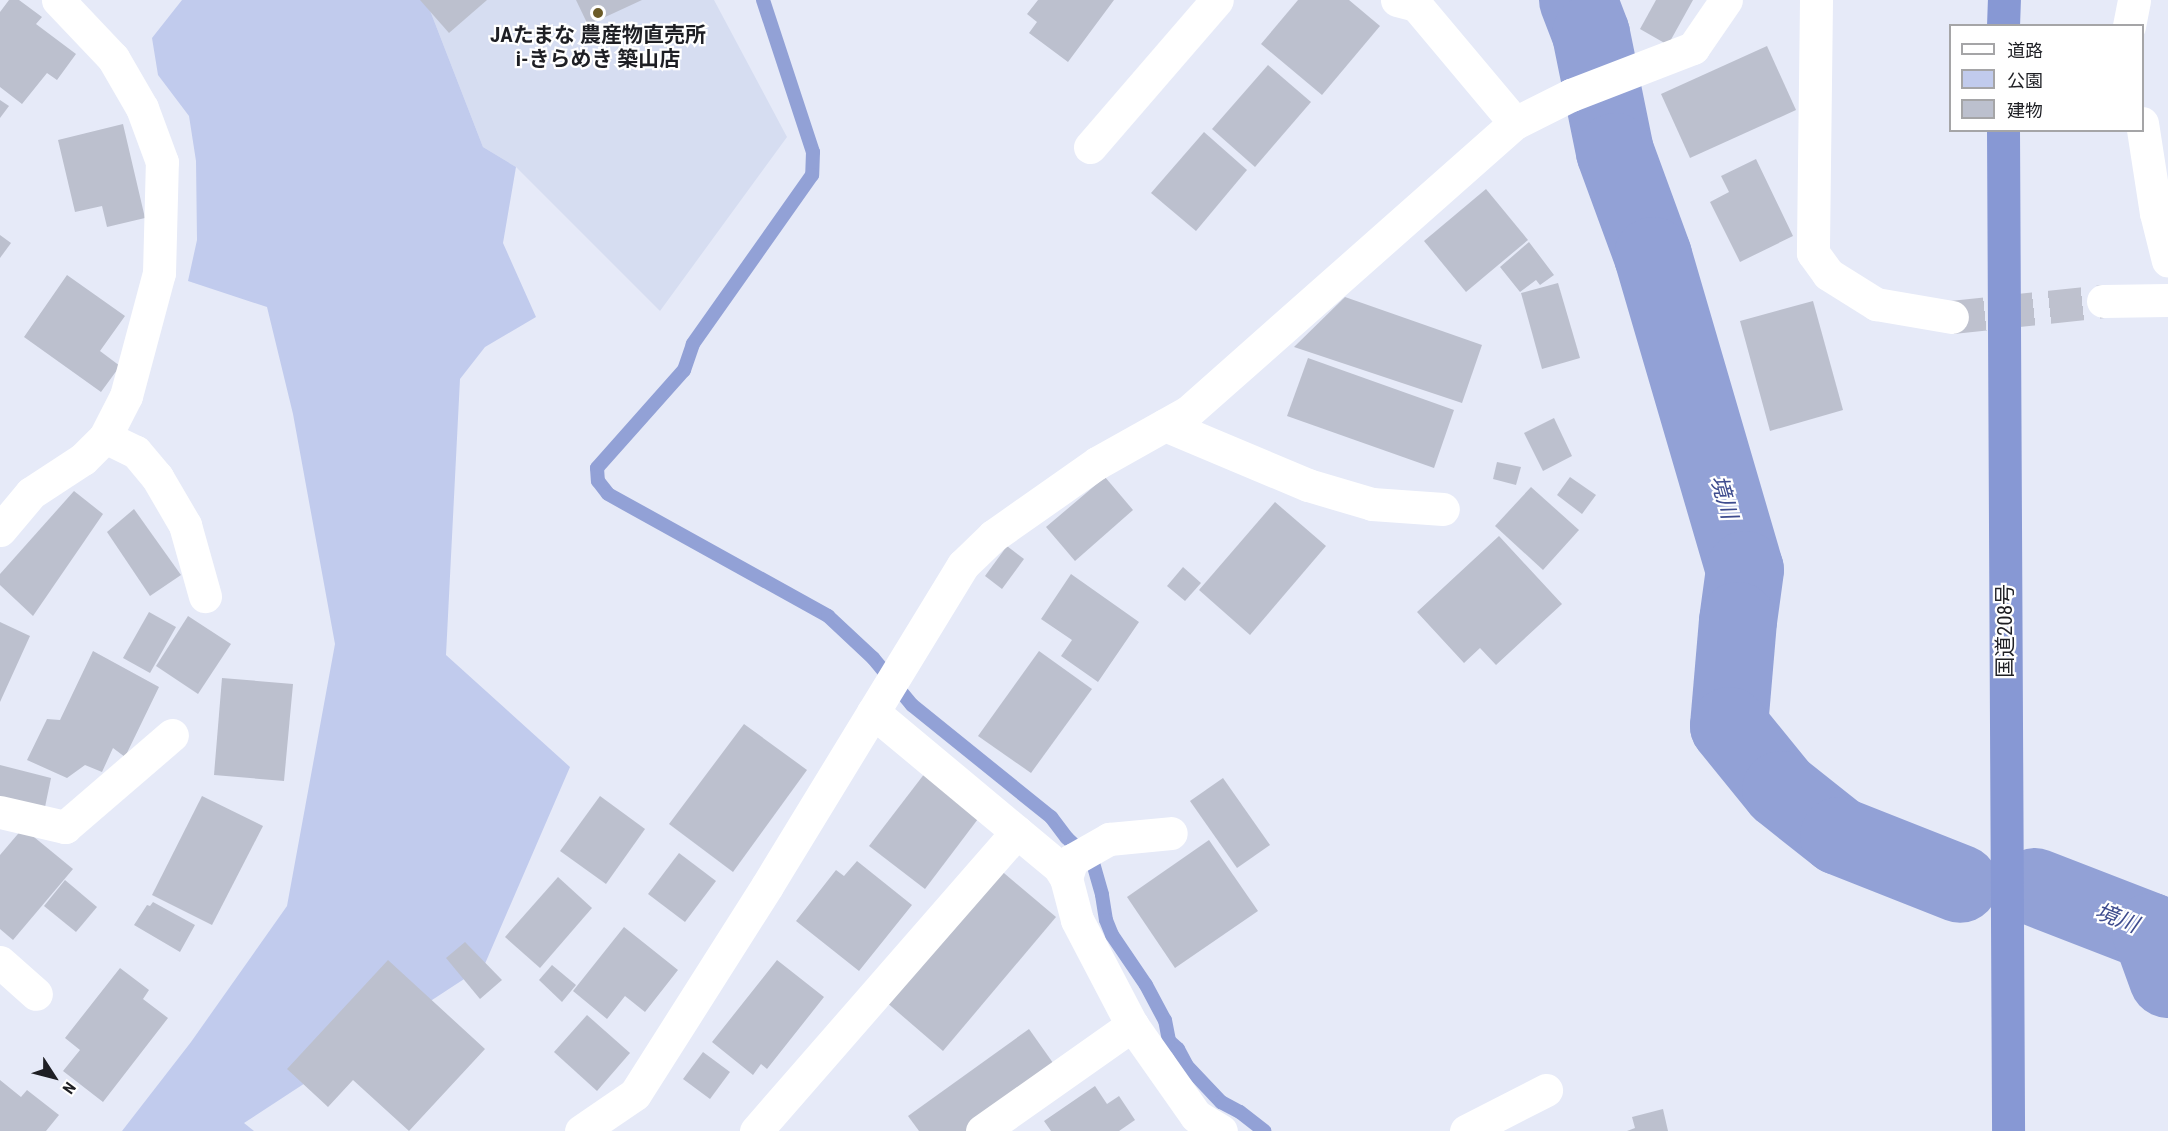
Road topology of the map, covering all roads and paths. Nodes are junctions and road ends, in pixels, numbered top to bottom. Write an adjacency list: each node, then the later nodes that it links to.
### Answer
1 (58, 0): 19 (street)
2 (1217, 0): 13 (street)
3 (1397, 0): 10 (street)
4 (1726, 0): 10 (street)
5 (1816, 0): 17 (street)
6 (2004, 0): 8 (highway)
7 (2134, 0): 9 (street)
8 (2003, 24)
9 (2129, 24)
10 (1515, 123): 18 (street)
11 (2003, 132): 38 (highway, 国道208号)
12 (2143, 132): 14 (street)
13 (1090, 147)
14 (2168, 261)
15 (2168, 300): 16 (street)
16 (2103, 301)
17 (1952, 317)
18 (1165, 425): 20 (street); 23 (street)
19 (105, 437): 21 (street); 22 (street)
20 (1443, 509)
21 (0, 530)
22 (206, 596)
23 (875, 707): 26 (street); 34 (street)
24 (172, 735): 25 (street)
25 (0, 812)
26 (1017, 832): 28 (street); 35 (street)
27 (1171, 833): 28 (street)
28 (1069, 869): 31 (street)
29 (0, 962): 30 (street)
30 (36, 994)
31 (1132, 1024): 33 (street); 36 (street)
32 (1546, 1090): 37 (street)
33 (1197, 1126)
34 (581, 1131)
35 (756, 1131)
36 (982, 1131)
37 (1466, 1131)
38 (2008, 1131)

